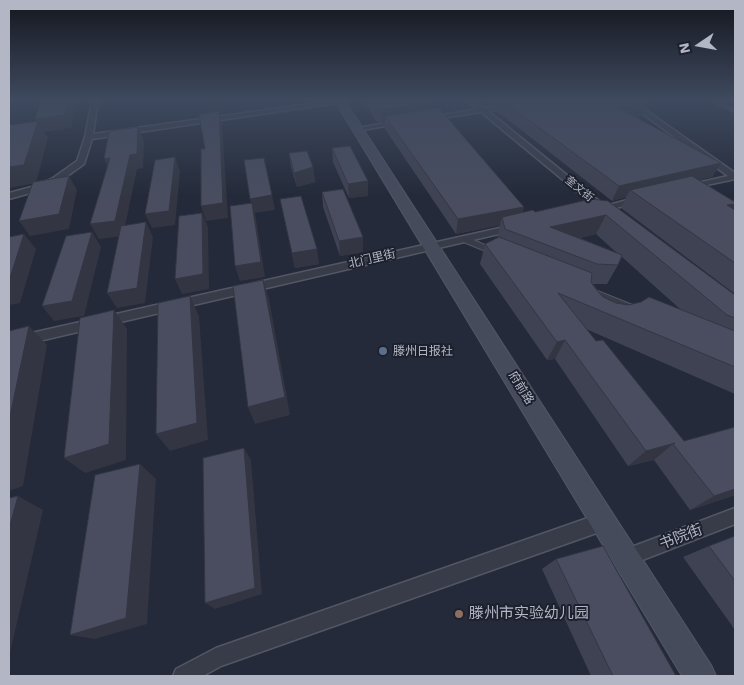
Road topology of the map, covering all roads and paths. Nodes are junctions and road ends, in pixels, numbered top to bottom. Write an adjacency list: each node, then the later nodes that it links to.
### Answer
1 (91, 133): 6 (street)
2 (119, 133): 6 (street)
3 (360, 133): 15 (main road, 府前路)
4 (509, 133): 11 (street, 奎文街)
5 (673, 133): 7 (street)
6 (90, 137): 9 (street)
7 (735, 177): 8 (street)
8 (678, 190)
9 (9, 196)
10 (650, 197): 11 (street)
11 (607, 212): 12 (street)
12 (585, 213)
13 (520, 227): 14 (street, 北门里街)
14 (464, 239): 15 (street, 北门里街); 16 (street)
15 (431, 245): 19 (street, 北门里街); 21 (main road, 府前路)
16 (509, 258)
17 (582, 288): 18 (street)
18 (645, 314)
19 (9, 343)
20 (735, 516): 22 (street, 书院街)
21 (605, 522): 22 (main road, 府前路); 23 (street)
22 (627, 557): 24 (main road, 府前路)
23 (183, 676)
24 (700, 676)

